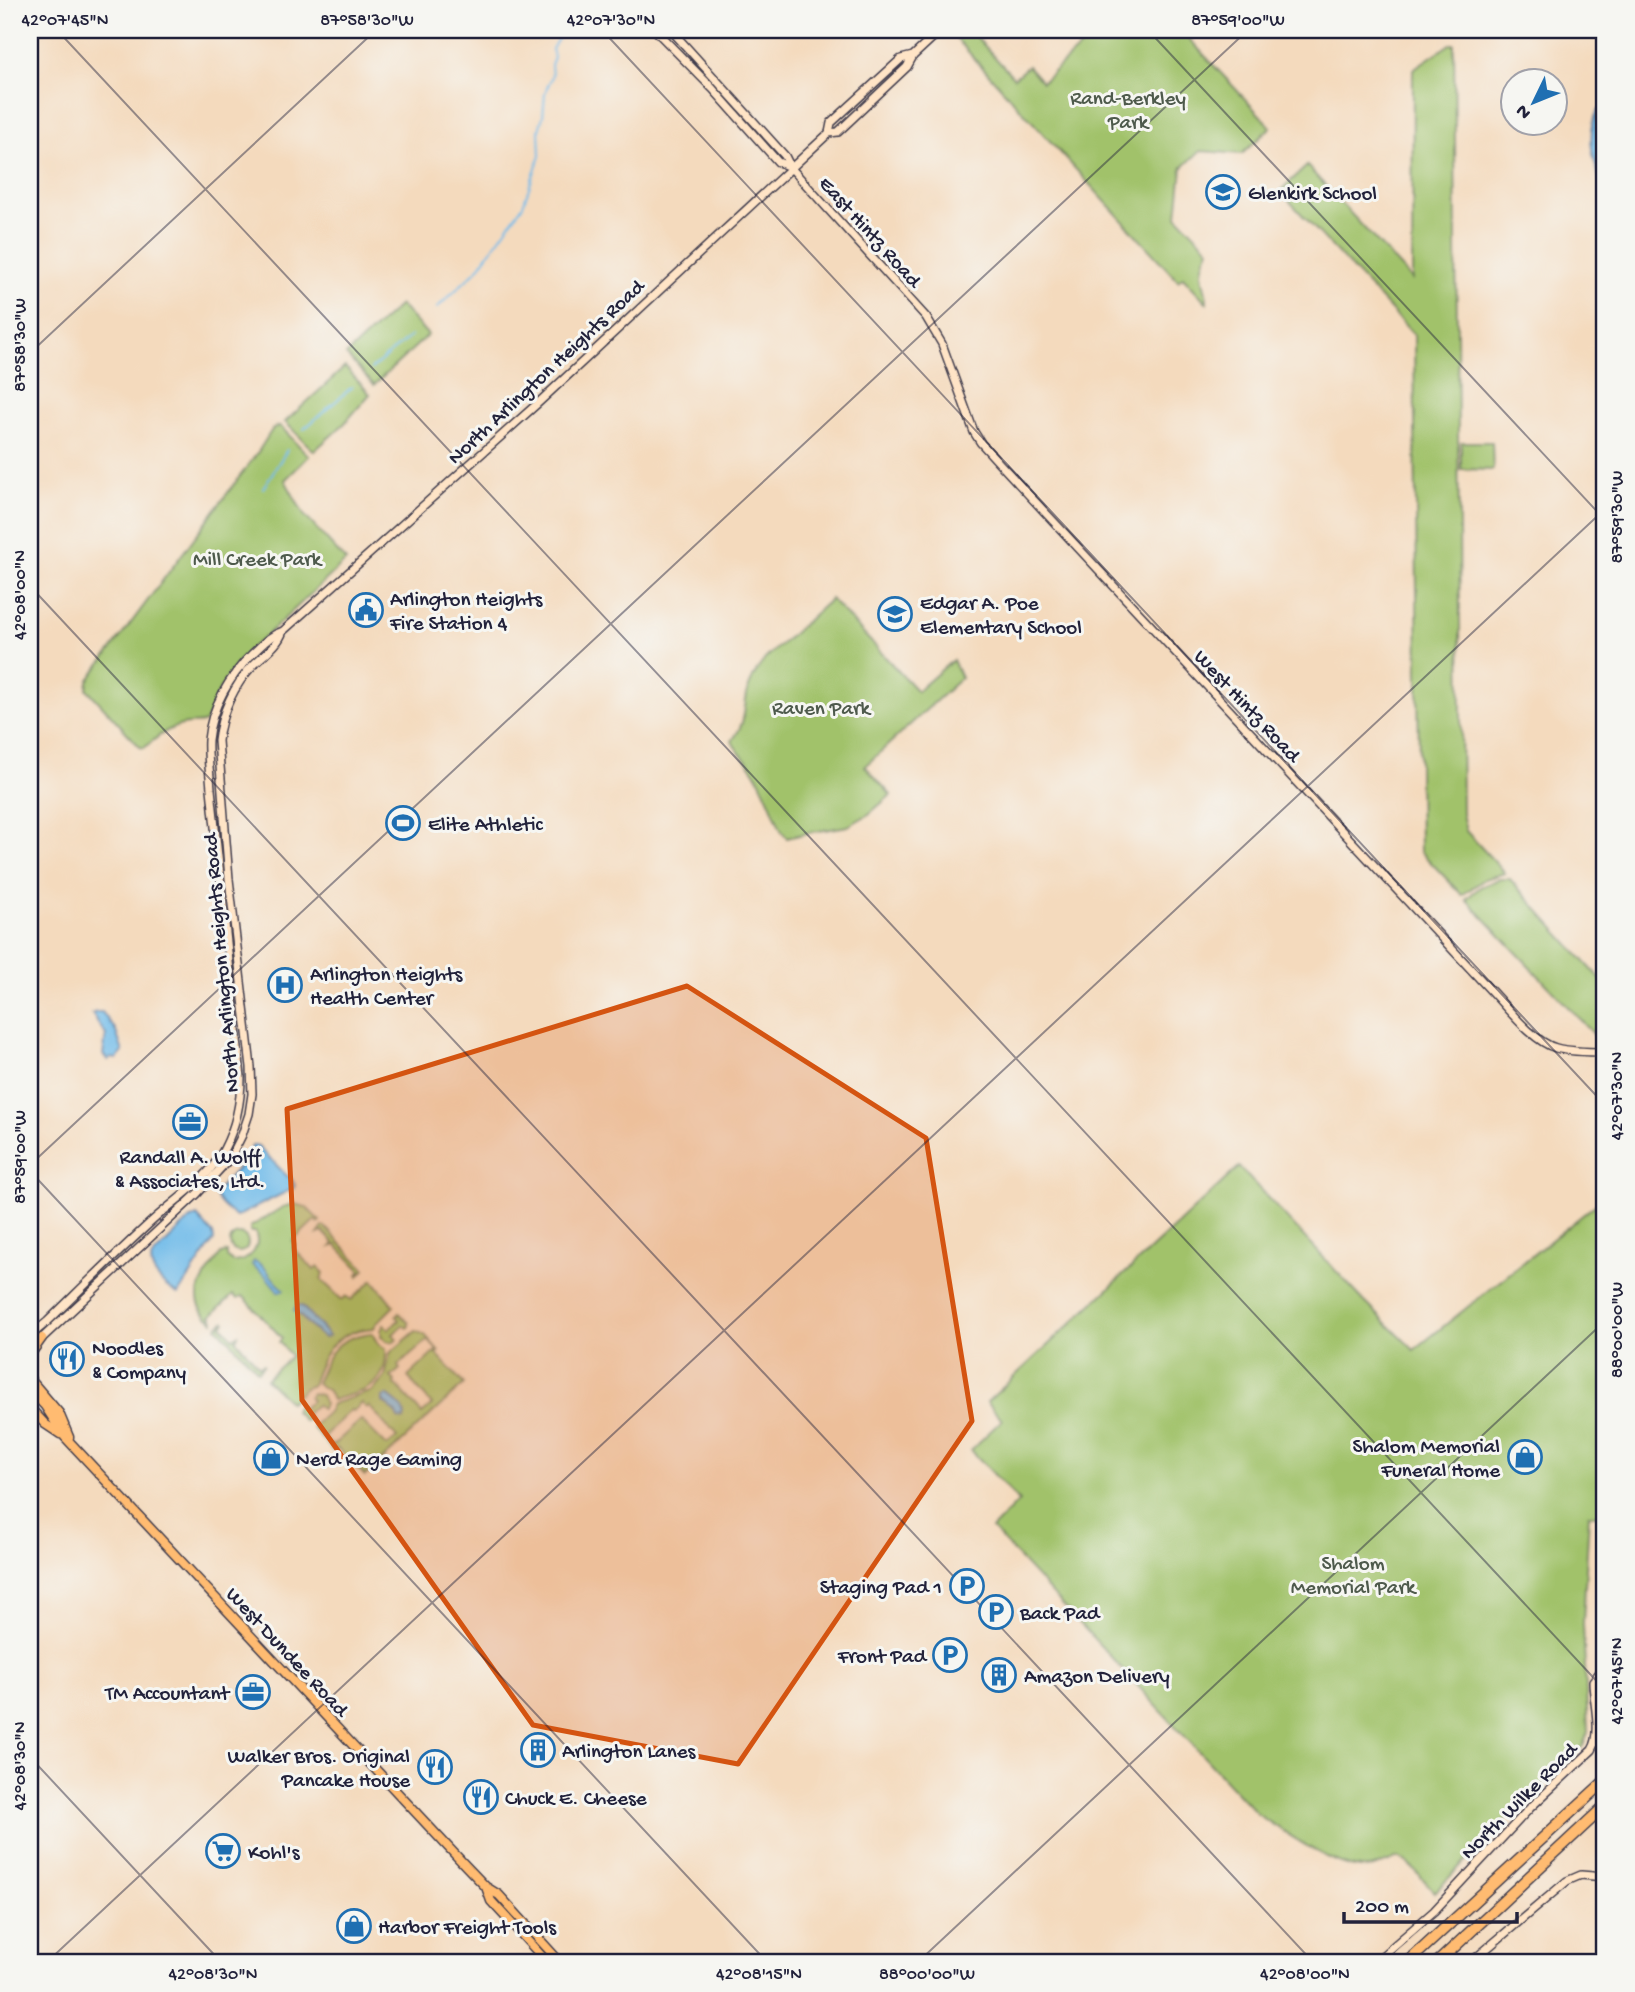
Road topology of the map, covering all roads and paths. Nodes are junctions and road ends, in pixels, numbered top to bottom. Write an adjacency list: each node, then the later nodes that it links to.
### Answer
1 (655, 30): 4 (main road, East Hintz Road)
2 (671, 30): 4 (main road, East Hintz Road)
3 (941, 30): 4 (main road, North Arlington Heights Road)
4 (791, 168): 5 (main road, East Hintz Road); 6 (main road, North Arlington Heights Road)
5 (926, 317): 7 (main road, West Hintz Road)
6 (283, 632): 8 (main road, North Arlington Heights Road); 9 (main road, North Arlington Heights Road)
7 (1605, 1052)
8 (30, 1336)
9 (42, 1338): 10 (main road, North Arlington Heights Road); 11 (main road)
10 (30, 1349)
11 (30, 1355)
12 (30, 1379): 16 (main road)
13 (30, 1390): 15 (main road, West Dundee Road)
14 (30, 1408): 15 (main road, West Dundee Road)
15 (65, 1437): 16 (main road, West Dundee Road)
16 (73, 1446): 21 (main road, West Dundee Road)
17 (1605, 1670): 24 (main road, North Wilke Road)
18 (1604, 1782): 25 (highway)
19 (1604, 1808): 26 (highway)
20 (1605, 1877): 27 (main road)
21 (486, 1887): 22 (main road, West Dundee Road); 23 (main road, West Dundee Road)
22 (547, 1962)
23 (560, 1962)
24 (1375, 1962)
25 (1408, 1962)
26 (1438, 1962)
27 (1471, 1962)

